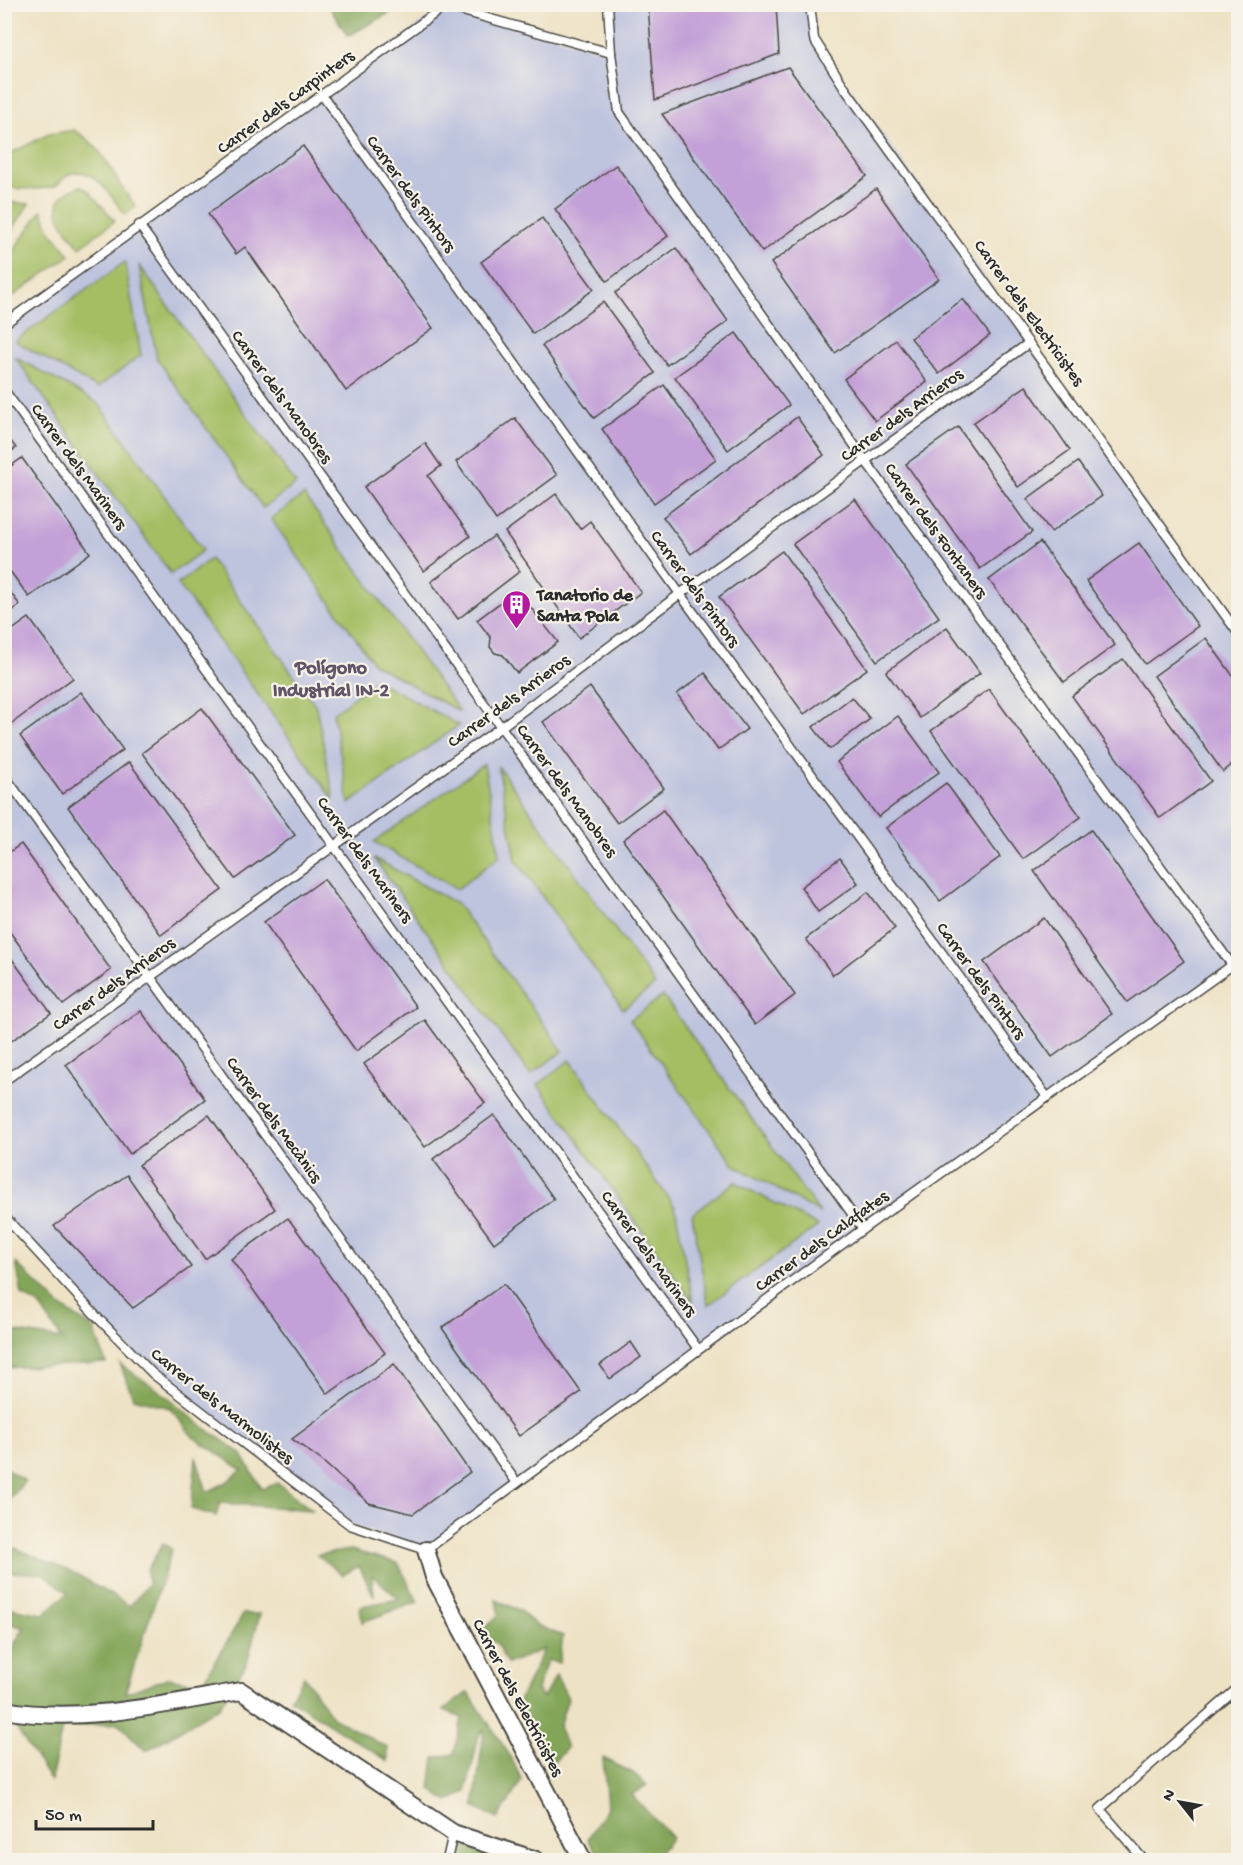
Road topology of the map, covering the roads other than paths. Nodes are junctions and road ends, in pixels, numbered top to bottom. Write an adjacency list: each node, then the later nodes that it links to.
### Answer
1 (608, 4): 3 (lane, Carrer dels Fontaners)
2 (810, 4): 7 (lane, Carrer dels Electricistes)
3 (611, 53): 4 (lane, Carrer dels Carpinters); 9 (lane, Carrer dels Fontaners)
4 (322, 95): 5 (lane, Carrer dels Carpinters); 10 (lane, Carrer dels Pintors)
5 (140, 225): 6 (lane, Carrer dels Carpinters); 12 (lane, Carrer dels Manobres)
6 (4, 324)
7 (1029, 343): 9 (lane, Carrer dels Arrieros); 11 (lane, Carrer dels Electricistes)
8 (4, 390): 14 (lane, Carrer dels Mariners)
9 (865, 460): 10 (lane, Carrer dels Arrieros); 15 (lane, Carrer dels Fontaners)
10 (680, 594): 12 (lane, Carrer dels Arrieros); 18 (lane, Carrer dels Pintors)
11 (1239, 633)
12 (501, 726): 14 (lane, Carrer dels Arrieros); 20 (lane, Carrer dels Manobres)
13 (4, 775): 16 (lane, Carrer dels Mecànics)
14 (335, 845): 16 (lane, Carrer dels Arrieros); 21 (lane, Carrer dels Mariners)
15 (1235, 963): 18 (lane, Carrer dels Calafates)
16 (151, 976): 17 (lane, Carrer dels Arrieros); 22 (lane, Carrer dels Mecànics)
17 (4, 1081)
18 (1047, 1096): 20 (lane, Carrer dels Calafates)
19 (4, 1216): 23 (lane, Carrer dels Marmolistes)
20 (863, 1229): 21 (lane, Carrer dels Calafates)
21 (698, 1349): 22 (lane, Carrer dels Calafates)
22 (517, 1483): 23 (lane, Carrer dels Calafates)
23 (426, 1550): 29 (street, Carrer dels Electricistes)
24 (1239, 1688): 30 (lane)
25 (4, 1710): 26 (street)
26 (453, 1833): 27 (lane); 28 (street)
27 (447, 1860)
28 (536, 1860)
29 (583, 1860)
30 (1144, 1860)

